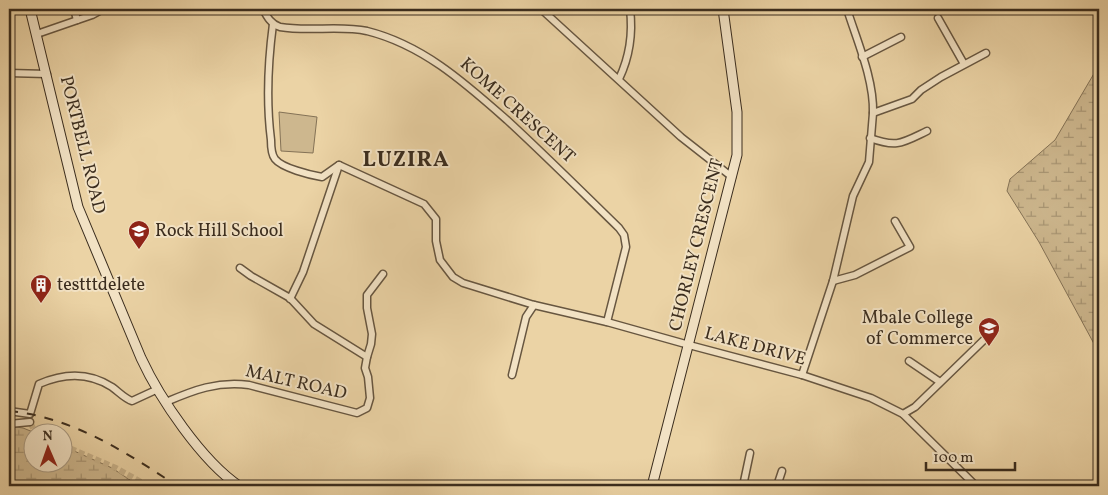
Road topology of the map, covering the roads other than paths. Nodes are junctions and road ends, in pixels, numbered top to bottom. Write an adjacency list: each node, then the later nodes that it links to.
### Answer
1 (30, 9): 12 (main road, PORTBELL ROAD)
2 (74, 9): 10 (street)
3 (102, 9): 10 (street)
4 (263, 9): 11 (street)
5 (541, 9): 19 (street)
6 (630, 9): 19 (street)
7 (723, 9): 24 (main road, CHORLEY CRESCENT)
8 (847, 9): 15 (street)
9 (938, 18): 16 (street)
10 (77, 20): 12 (street)
11 (273, 24): 23 (street); 31 (street, KOME CRESCENT)
12 (37, 34): 18 (main road, PORTBELL ROAD)
13 (901, 37): 15 (street)
14 (986, 53): 16 (street)
15 (862, 57): 20 (street)
16 (964, 64): 20 (street)
17 (9, 73): 18 (street)
18 (47, 74): 39 (main road, PORTBELL ROAD)
19 (619, 79): 24 (street)
20 (873, 113): 22 (street)
21 (926, 131): 22 (street)
22 (870, 138): 28 (street)
23 (339, 166): 29 (street); 30 (street, LAKE DRIVE)
24 (732, 177): 33 (main road, CHORLEY CRESCENT)
25 (895, 221): 28 (street)
26 (240, 268): 29 (street)
27 (383, 274): 34 (street, MALT ROAD)
28 (833, 281): 37 (street)
29 (290, 299): 34 (street)
30 (534, 305): 31 (street, LAKE DRIVE); 36 (street)
31 (607, 322): 33 (street, LAKE DRIVE)
32 (989, 335): 38 (street)
33 (689, 345): 37 (street, LAKE DRIVE); 48 (main road, CHORLEY CRESCENT)
34 (367, 357): 40 (street, MALT ROAD)
35 (909, 361): 38 (street)
36 (512, 375)
37 (802, 375): 42 (street, LAKE DRIVE)
38 (940, 382): 42 (street)
39 (158, 390): 40 (main road, PORTBELL ROAD); 41 (street)
40 (166, 402): 47 (main road, PORTBELL ROAD)
41 (9, 411)
42 (903, 414): 51 (street, LAKE DRIVE)
43 (22, 423): 44 (street)
44 (9, 424)
45 (750, 453): 49 (street)
46 (782, 471): 50 (street)
47 (239, 486)
48 (652, 486)
49 (743, 486)
50 (778, 486)
51 (976, 486)

